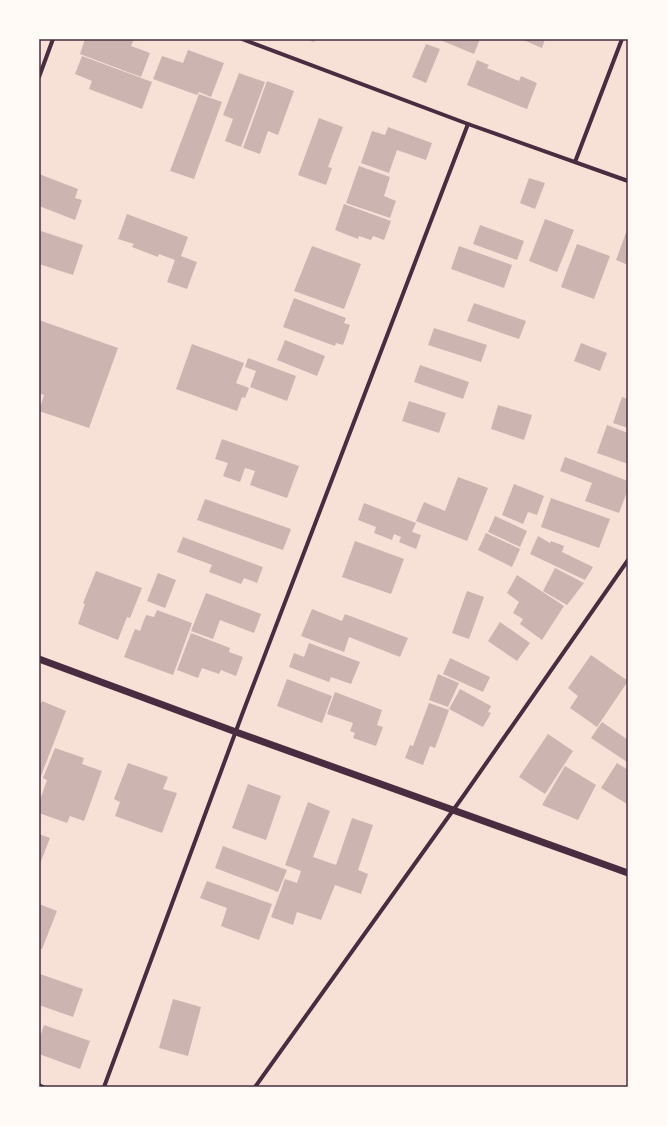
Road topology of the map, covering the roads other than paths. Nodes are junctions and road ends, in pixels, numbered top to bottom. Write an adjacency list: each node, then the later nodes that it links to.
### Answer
1 (54, 39): 4 (street)
2 (242, 39): 5 (street)
3 (622, 39): 6 (street)
4 (39, 78)
5 (468, 124): 6 (street); 10 (street)
6 (575, 162): 7 (street)
7 (628, 181)
8 (628, 560): 11 (street)
9 (39, 659): 10 (street)
10 (236, 732): 11 (street); 15 (street)
11 (453, 811): 12 (street); 16 (street)
12 (628, 873)
13 (39, 1085): 14 (street)
14 (43, 1087)
15 (104, 1087)
16 (255, 1087)

